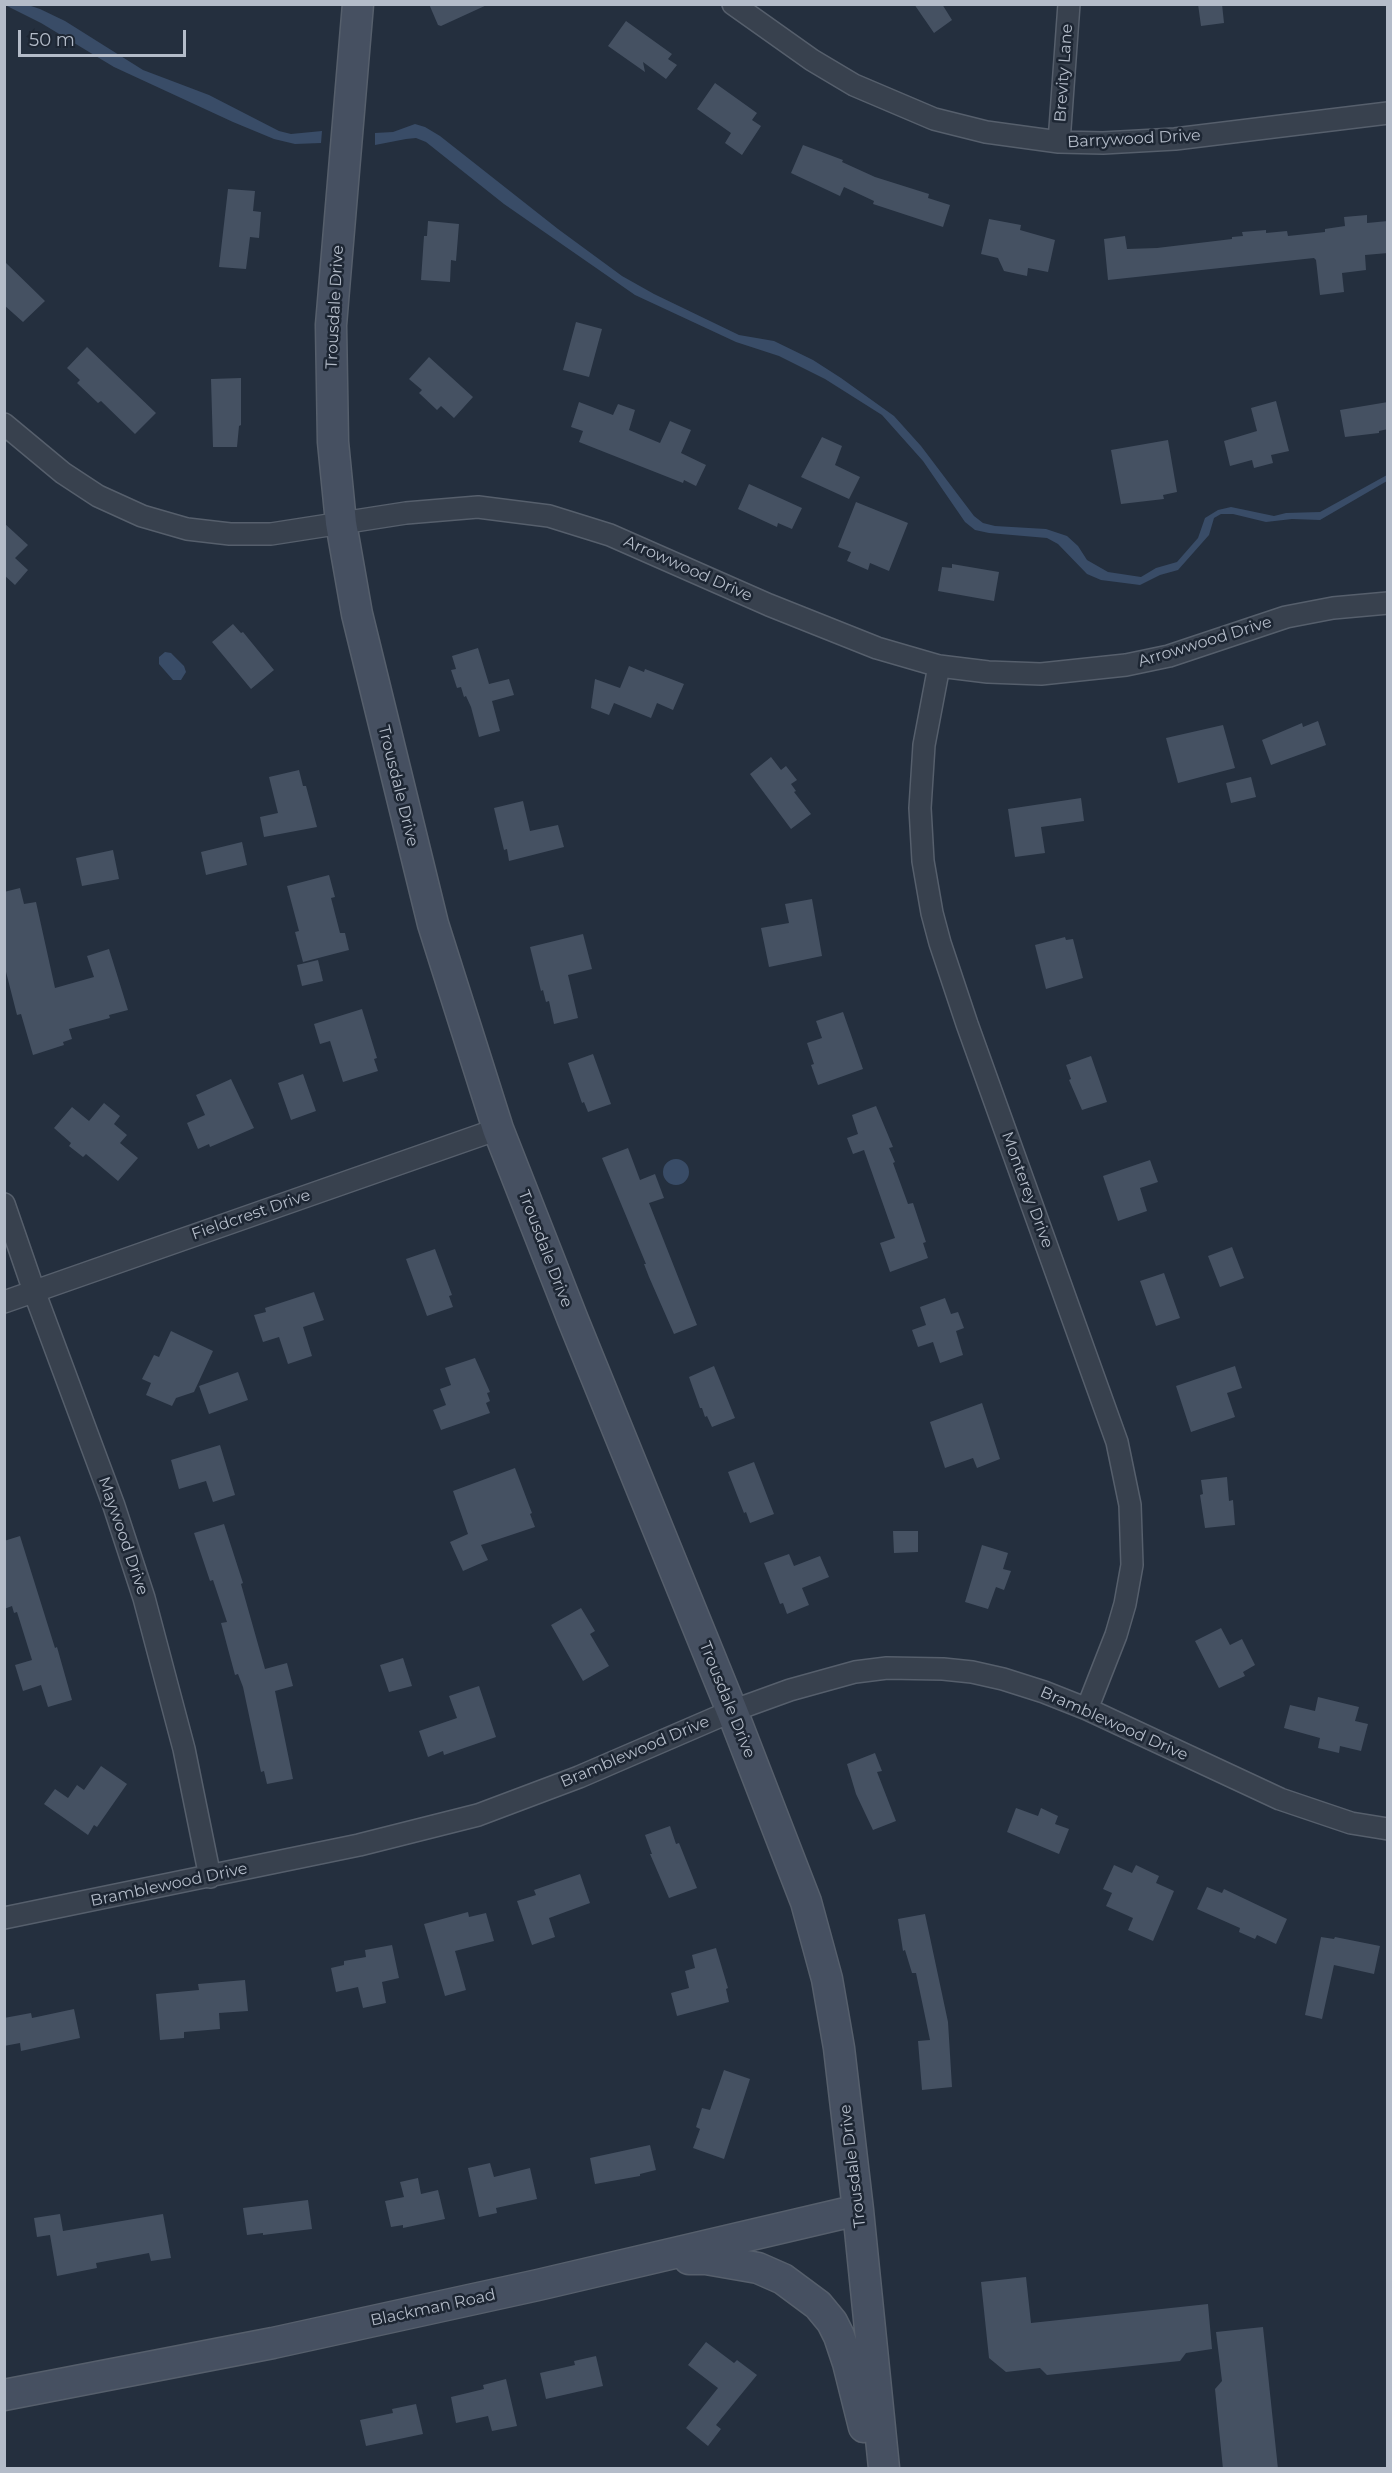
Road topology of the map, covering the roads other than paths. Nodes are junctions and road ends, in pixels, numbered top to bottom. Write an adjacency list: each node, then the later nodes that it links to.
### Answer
1 (358, 4): 7 (street, Trousdale Drive)
2 (733, 4): 5 (street, Barrywood Drive)
3 (1069, 4): 5 (street, Brevity Lane)
4 (1388, 113): 5 (street, Barrywood Drive)
5 (1059, 142)
6 (4, 424): 7 (street, Arrowwood Drive)
7 (341, 523): 9 (street, Arrowwood Drive); 10 (street, Trousdale Drive)
8 (1388, 603): 9 (street, Arrowwood Drive)
9 (939, 666): 14 (street, Monterey Drive)
10 (498, 1129): 12 (street, Fieldcrest Drive); 15 (street, Trousdale Drive)
11 (4, 1204): 12 (street, Maywood Drive)
12 (34, 1291): 13 (street, Fieldcrest Drive); 17 (street, Maywood Drive)
13 (4, 1302)
14 (1087, 1709): 15 (street, Bramblewood Drive); 16 (street, Bramblewood Drive)
15 (732, 1711): 17 (street, Bramblewood Drive); 19 (street, Trousdale Drive)
16 (1388, 1829)
17 (210, 1877): 18 (street, Bramblewood Drive)
18 (4, 1918)
19 (858, 2210): 20 (street, Blackman Road); 23 (street, Trousdale Drive)
20 (632, 2262): 21 (street, Blackman Road); 22 (street)
21 (4, 2395)
22 (871, 2469)
23 (884, 2469)

